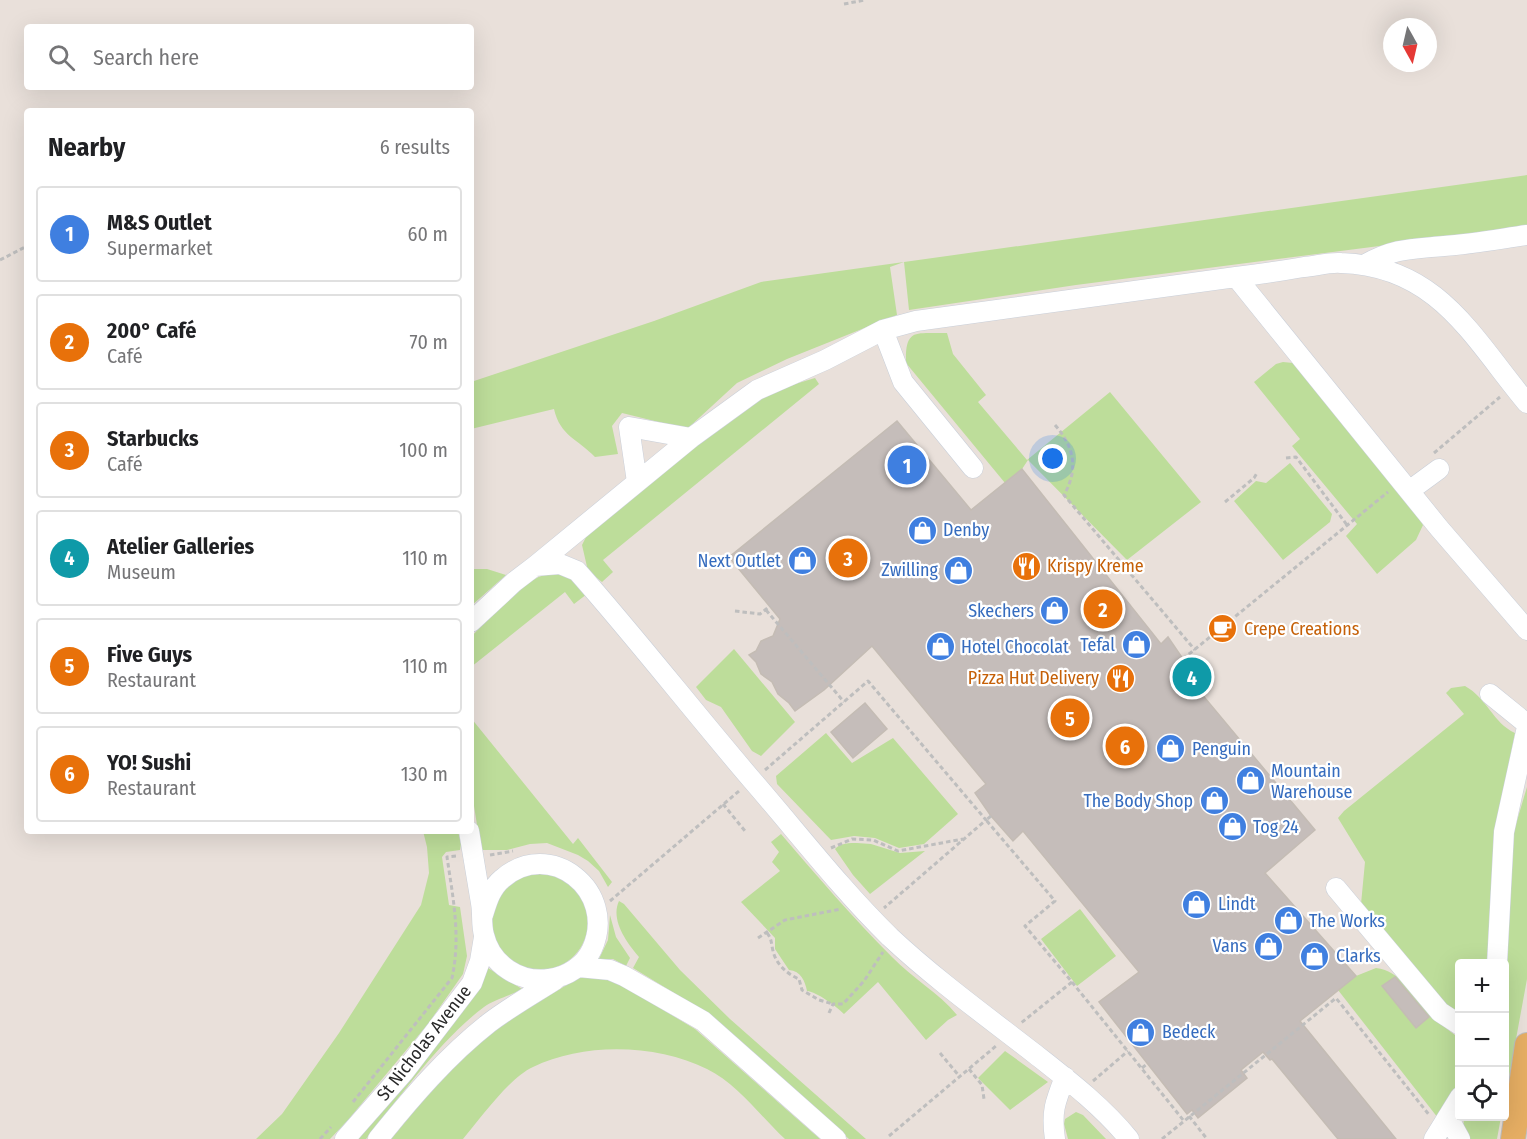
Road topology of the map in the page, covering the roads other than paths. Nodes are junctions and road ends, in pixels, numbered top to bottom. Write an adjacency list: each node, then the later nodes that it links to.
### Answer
1 (1527, 235): 2 (street)
2 (1364, 265): 3 (street); 5 (street)
3 (1236, 277): 4 (street); 10 (street)
4 (883, 330): 6 (street); 8 (street)
5 (1527, 403)
6 (691, 438): 9 (street); 9 (street)
7 (1433, 464): 10 (street)
8 (973, 468)
9 (637, 483): 11 (street)
10 (1405, 486): 15 (street)
11 (585, 525): 12 (street); 13 (street)
12 (536, 566): 13 (street); 14 (street)
13 (577, 571): 27 (street)
14 (474, 619)
15 (1527, 630)
16 (1490, 694): 17 (street)
17 (1527, 725): 22 (street)
18 (469, 834): 20 (street)
19 (1336, 888): 25 (street)
20 (483, 915): 21 (street); 23 (street)
21 (484, 936): 24 (street); 30 (street, St Nicholas Avenue)
22 (1497, 959)
23 (578, 967): 24 (street); 32 (street)
24 (557, 978): 31 (street, St Nicholas Avenue)
25 (1455, 1022)
26 (1527, 1045): 36 (main road)
27 (1065, 1077): 33 (street); 34 (street)
28 (1455, 1104): 29 (street)
29 (1439, 1125): 35 (street)
30 (339, 1132)
31 (378, 1139)
32 (836, 1139)
33 (1056, 1139)
34 (1129, 1139)
35 (1460, 1139)
36 (1513, 1139)

